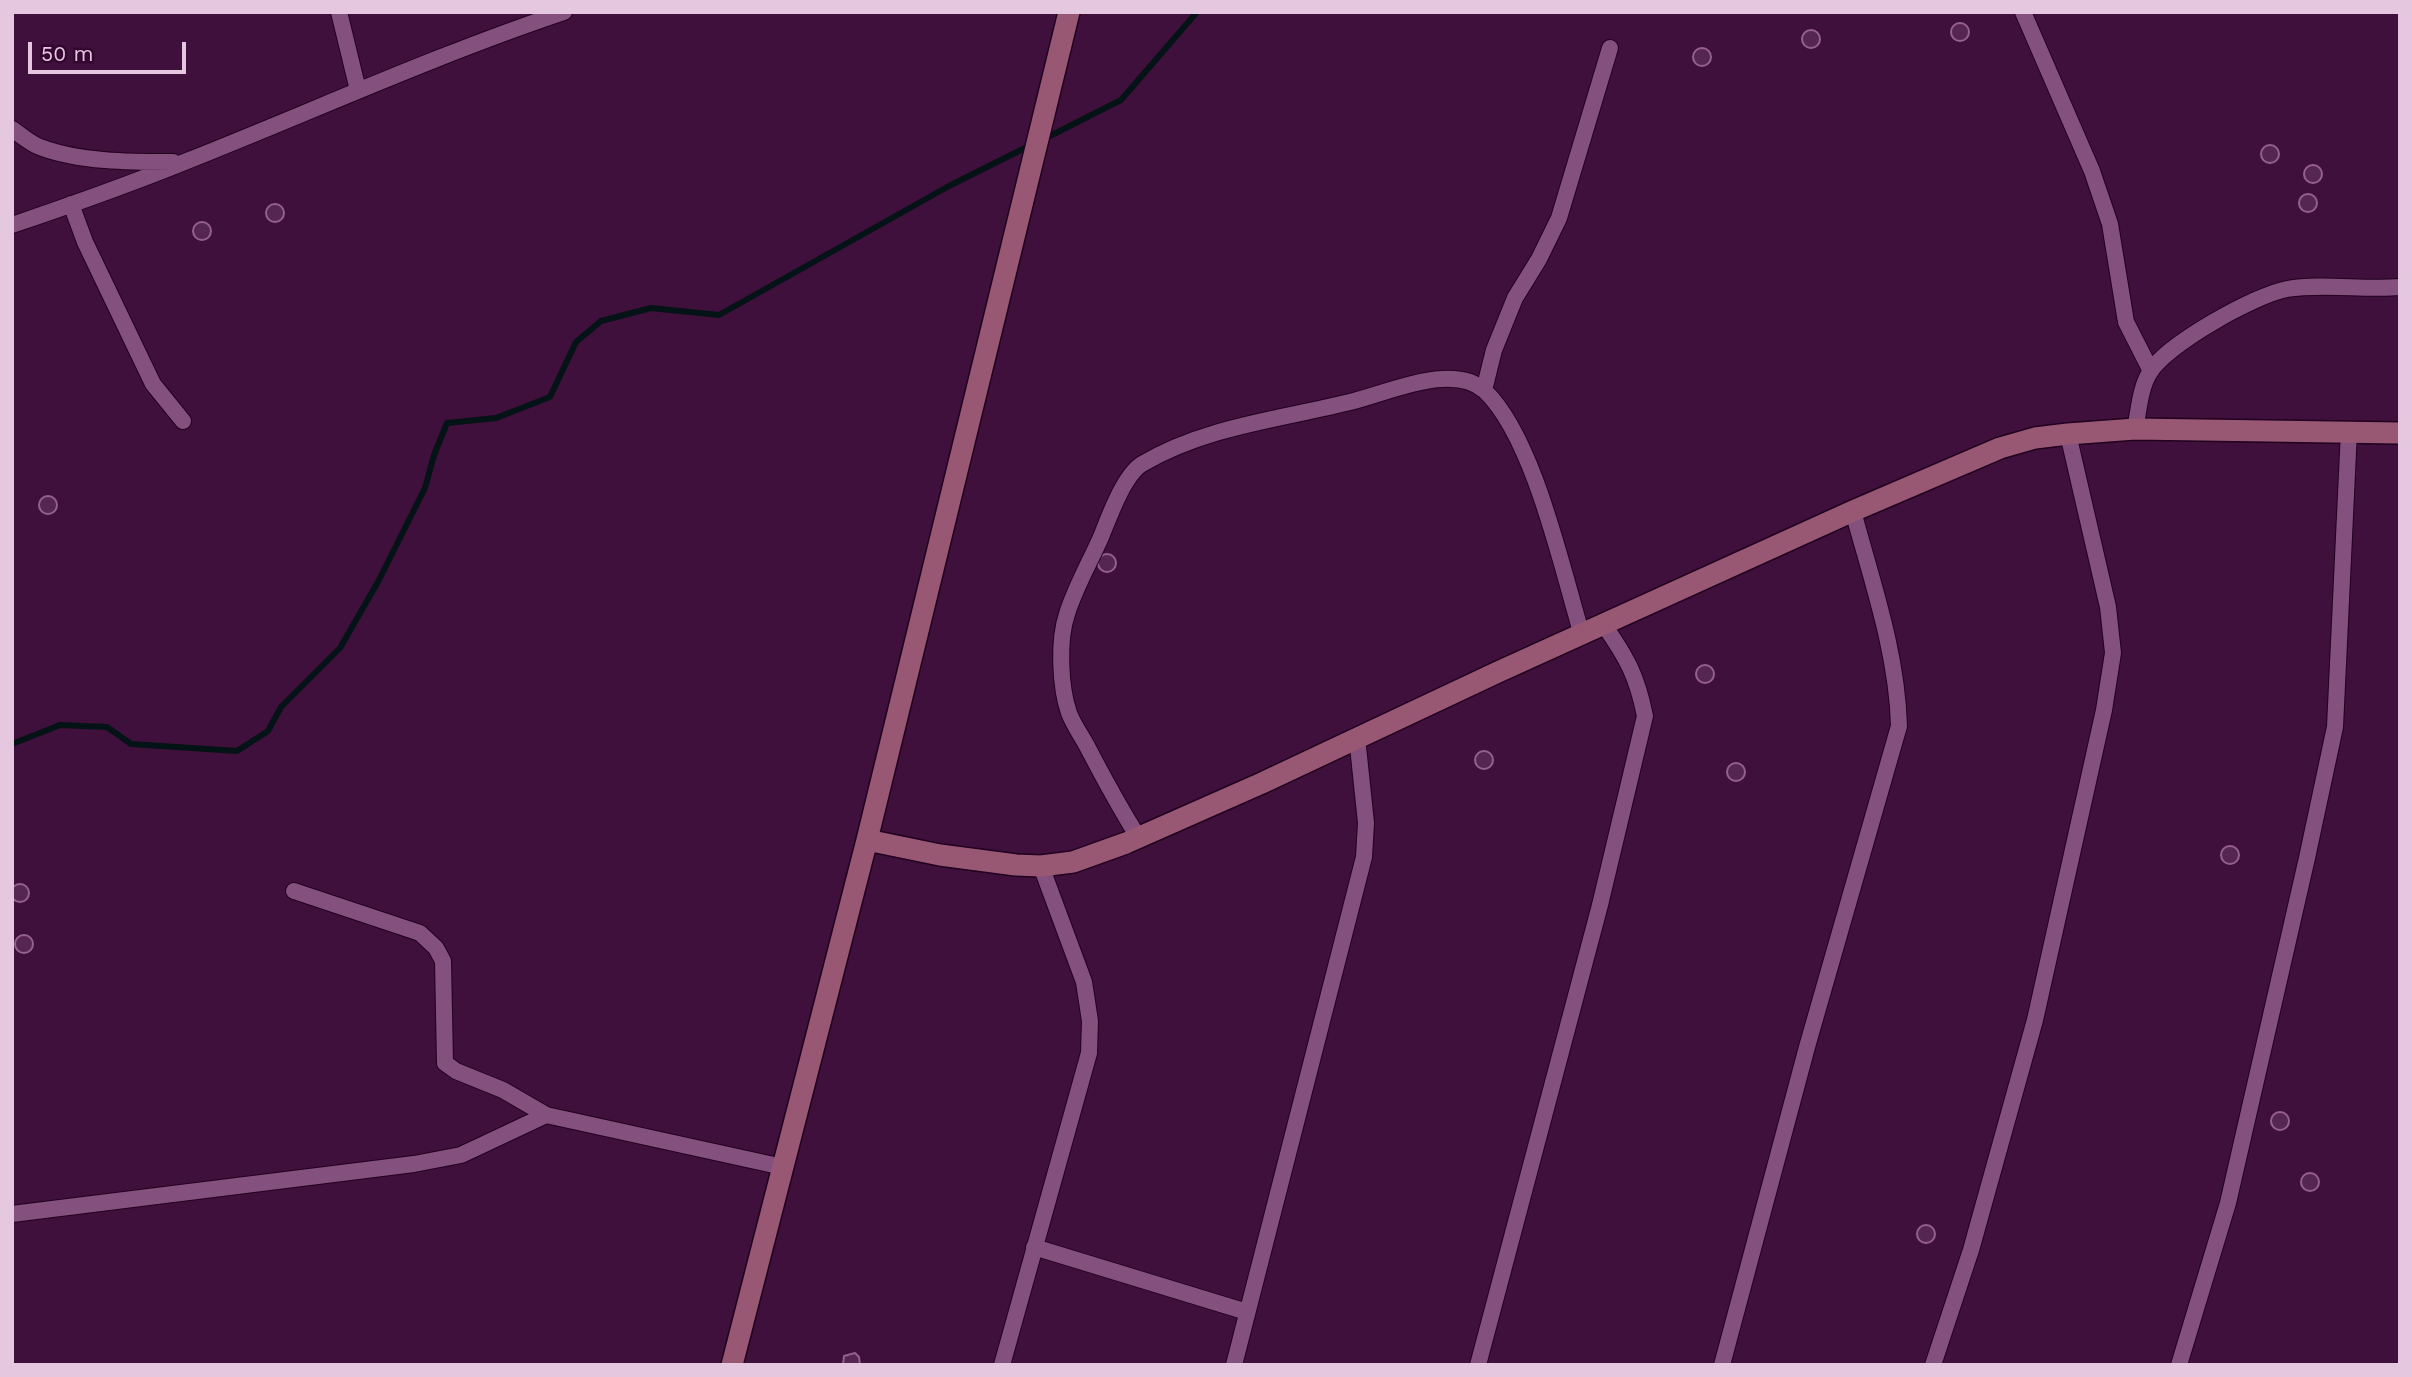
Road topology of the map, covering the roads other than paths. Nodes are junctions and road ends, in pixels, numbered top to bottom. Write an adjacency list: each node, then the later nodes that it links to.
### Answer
1 (339, 12): 6 (street)
2 (564, 12): 6 (street)
3 (1069, 12): 24 (street)
4 (2024, 12): 12 (street)
5 (1610, 48): 13 (street)
6 (358, 90): 8 (street)
7 (12, 129): 8 (street)
8 (186, 162): 9 (street)
9 (71, 204): 10 (street); 14 (street)
10 (12, 225)
11 (2400, 287): 12 (street)
12 (2151, 371): 15 (street)
13 (1484, 390): 21 (street); 23 (street)
14 (183, 421)
15 (2135, 429): 16 (street); 18 (street)
16 (2349, 431): 17 (street); 38 (street)
17 (2400, 433)
18 (2067, 434): 19 (street); 37 (street)
19 (1853, 511): 20 (street); 36 (street)
20 (1604, 625): 21 (street); 35 (street)
21 (1582, 635): 22 (street)
22 (1357, 737): 23 (street); 31 (street)
23 (1139, 838): 25 (street)
24 (867, 840): 25 (street); 28 (street)
25 (1041, 866): 30 (street)
26 (294, 891): 27 (street)
27 (547, 1115): 28 (street); 29 (street)
28 (783, 1167): 32 (street)
29 (12, 1214)
30 (1034, 1247): 31 (street); 33 (street)
31 (1247, 1312): 34 (street)
32 (732, 1365)
33 (1002, 1365)
34 (1234, 1365)
35 (1478, 1365)
36 (1722, 1365)
37 (1933, 1365)
38 (2179, 1365)

